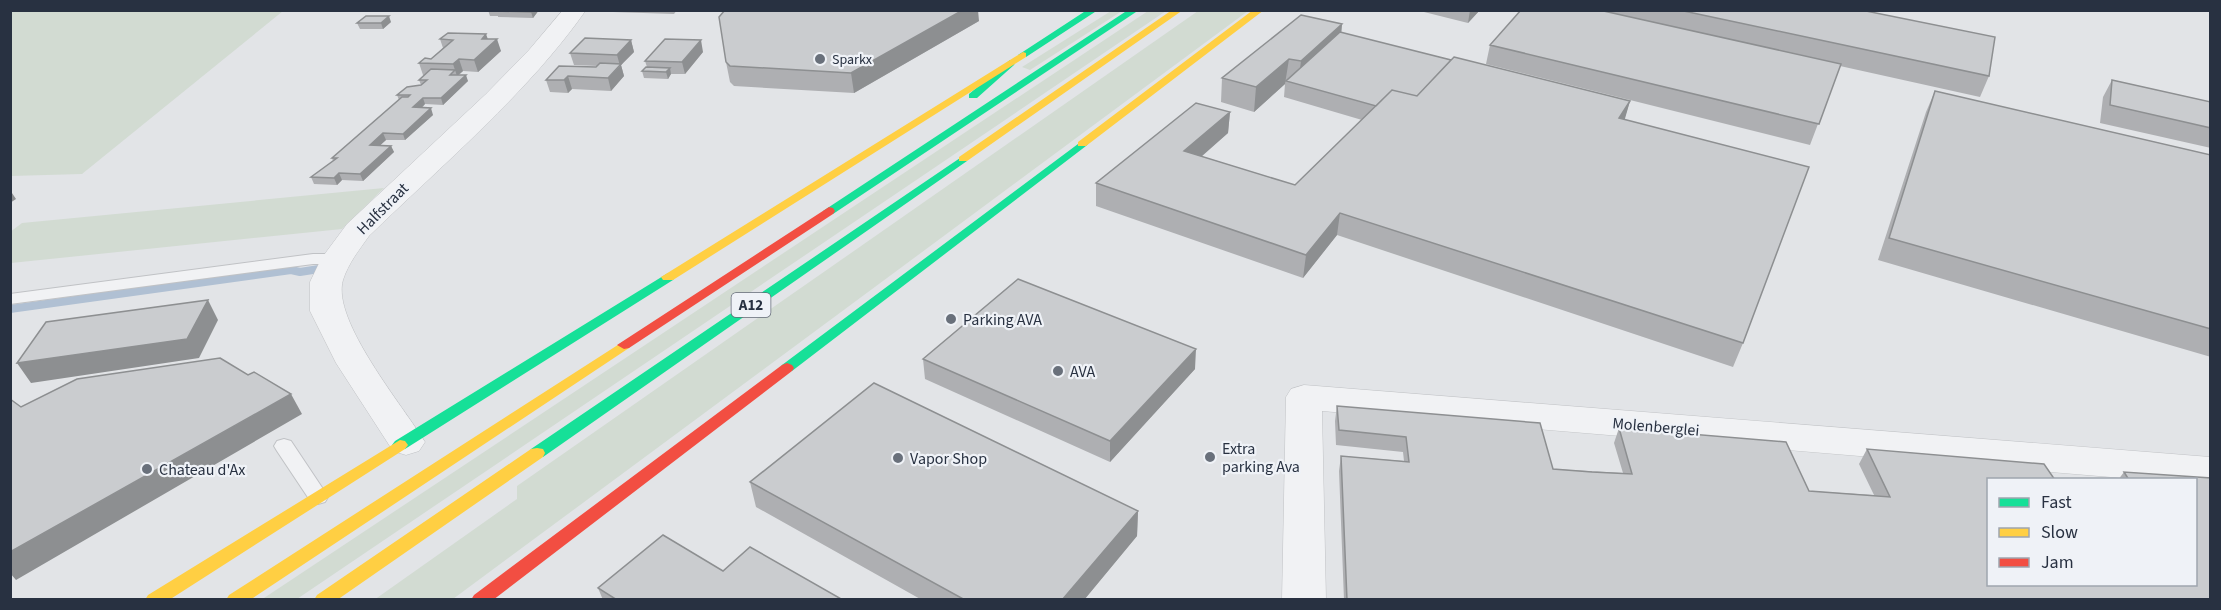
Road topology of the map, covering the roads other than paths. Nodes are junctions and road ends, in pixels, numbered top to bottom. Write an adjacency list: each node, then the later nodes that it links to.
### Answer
1 (575, 10): 8 (street, Halfstraat)
2 (1094, 10): 6 (main road)
3 (1135, 10): 7 (main road, A12)
4 (1179, 10): 17 (main road, A12)
5 (1260, 10): 14 (main road)
6 (1010, 63): 7 (main road); 10 (main road)
7 (897, 166): 16 (main road, A12)
8 (337, 260): 9 (lane); 10 (street, Halfstraat)
9 (10, 299)
10 (406, 442): 13 (main road)
11 (284, 446): 13 (lane)
12 (2211, 471): 18 (street, Molenberglei)
13 (318, 497): 15 (main road)
14 (502, 592)
15 (154, 600)
16 (236, 600)
17 (323, 600)
18 (1304, 600)

